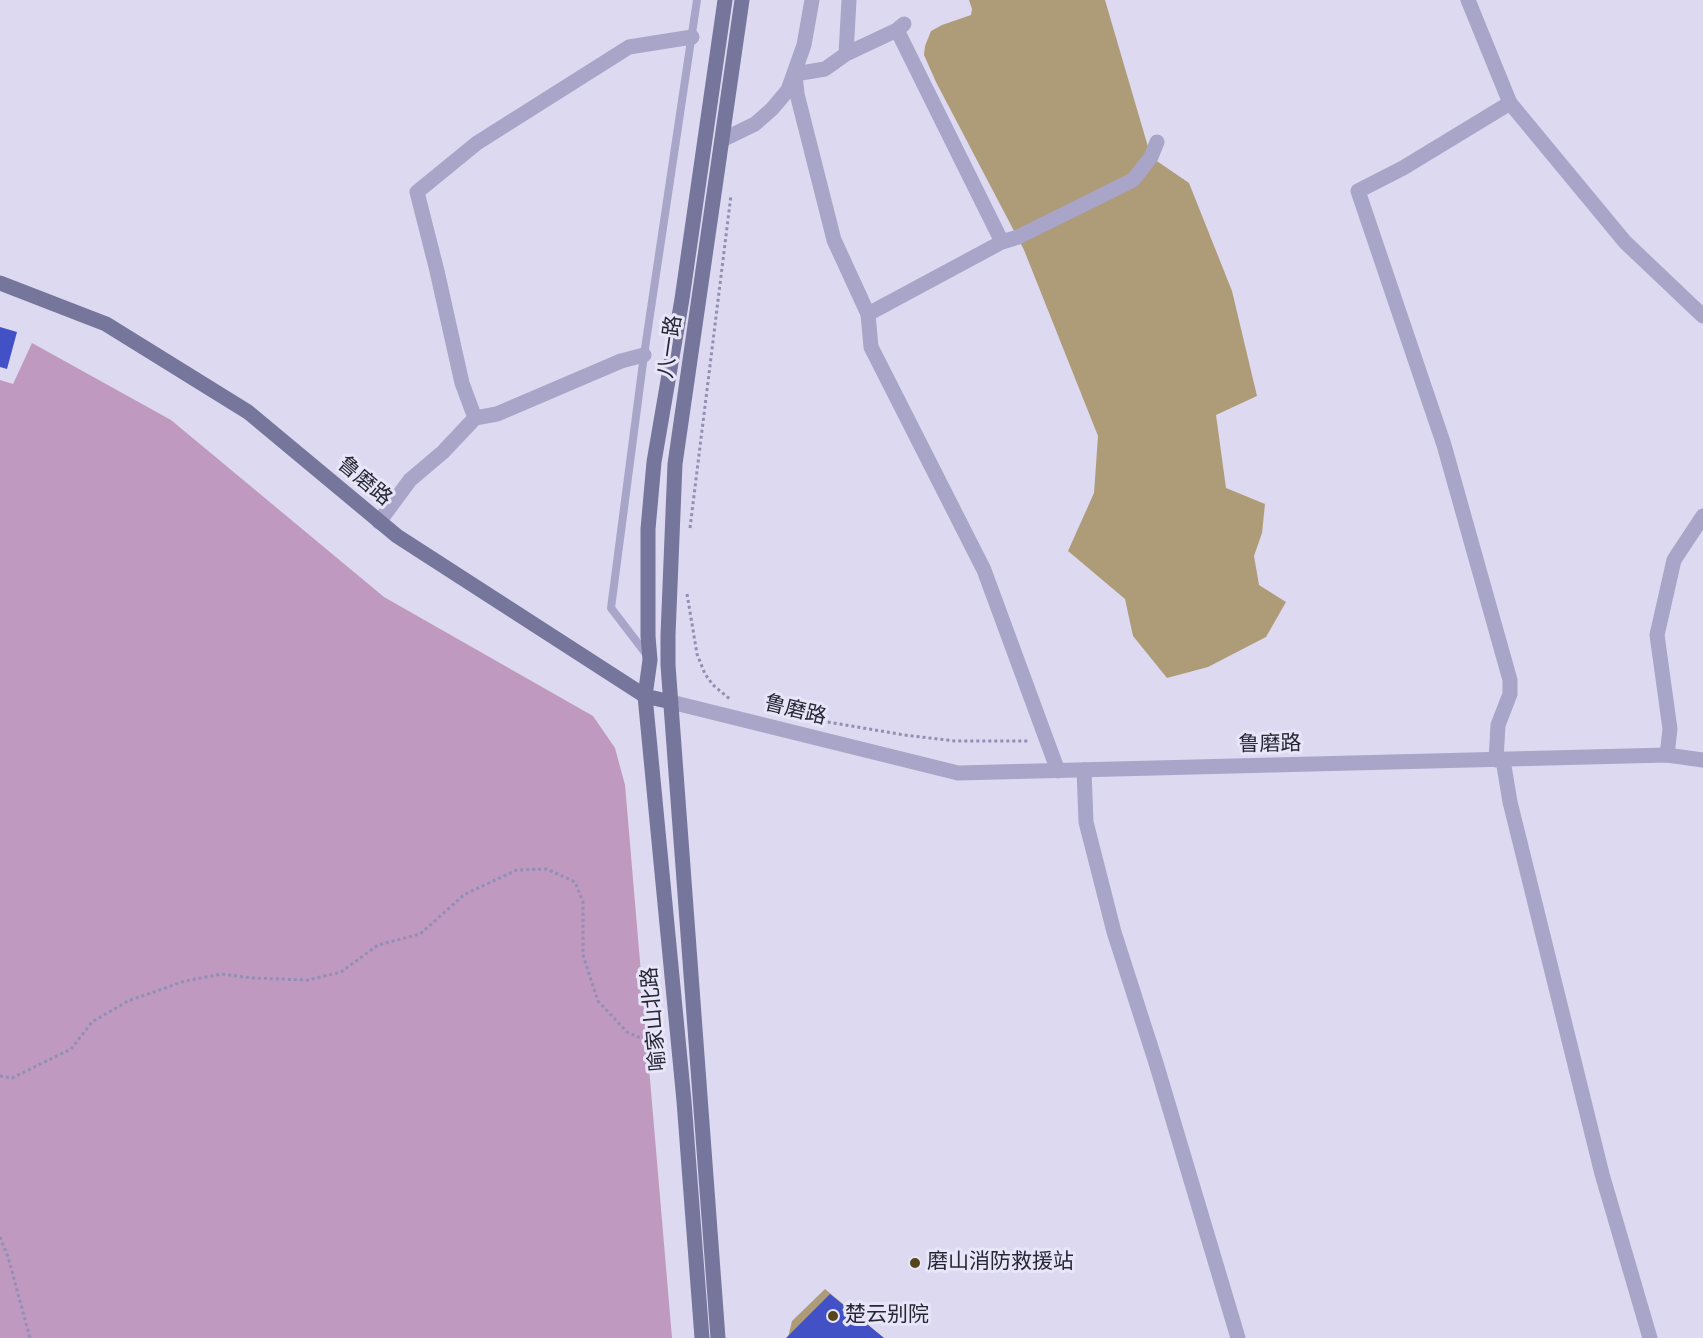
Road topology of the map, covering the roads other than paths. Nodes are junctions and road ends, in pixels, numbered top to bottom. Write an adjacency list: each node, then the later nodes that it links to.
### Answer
1 (697, 0): 7 (lane)
2 (725, 0): 21 (main road, 八一路)
3 (742, 0): 11 (main road, 八一路)
4 (812, 0): 9 (street)
5 (849, 0): 8 (street)
6 (1468, 0): 10 (street)
7 (692, 37): 17 (lane); 18 (street)
8 (846, 54): 9 (street); 13 (street)
9 (795, 74): 11 (street); 15 (street)
10 (1510, 103): 16 (street); 25 (street)
11 (722, 140): 23 (main road, 八一路)
12 (1157, 141): 13 (street)
13 (1002, 242): 15 (street)
14 (0, 284): 20 (main road, 鲁磨路)
15 (868, 314): 28 (street)
16 (1703, 316)
17 (644, 355): 18 (street); 21 (lane)
18 (475, 418): 20 (street)
19 (1703, 516): 24 (street)
20 (380, 522): 22 (main road, 鲁磨路)
21 (650, 660): 22 (main road, 八一路)
22 (645, 696): 23 (main road, 鲁磨路); 29 (main road, 喻家山北路)
23 (672, 702): 28 (street, 鲁磨路); 30 (main road, 喻家山北路)
24 (1667, 755): 25 (street, 鲁磨路); 26 (street, 鲁磨路)
25 (1499, 760): 27 (street, 鲁磨路); 32 (street)
26 (1703, 760)
27 (1084, 770): 28 (street, 鲁磨路); 31 (street)
28 (1058, 771)
29 (702, 1338)
30 (718, 1338)
31 (1238, 1338)
32 (1650, 1338)

